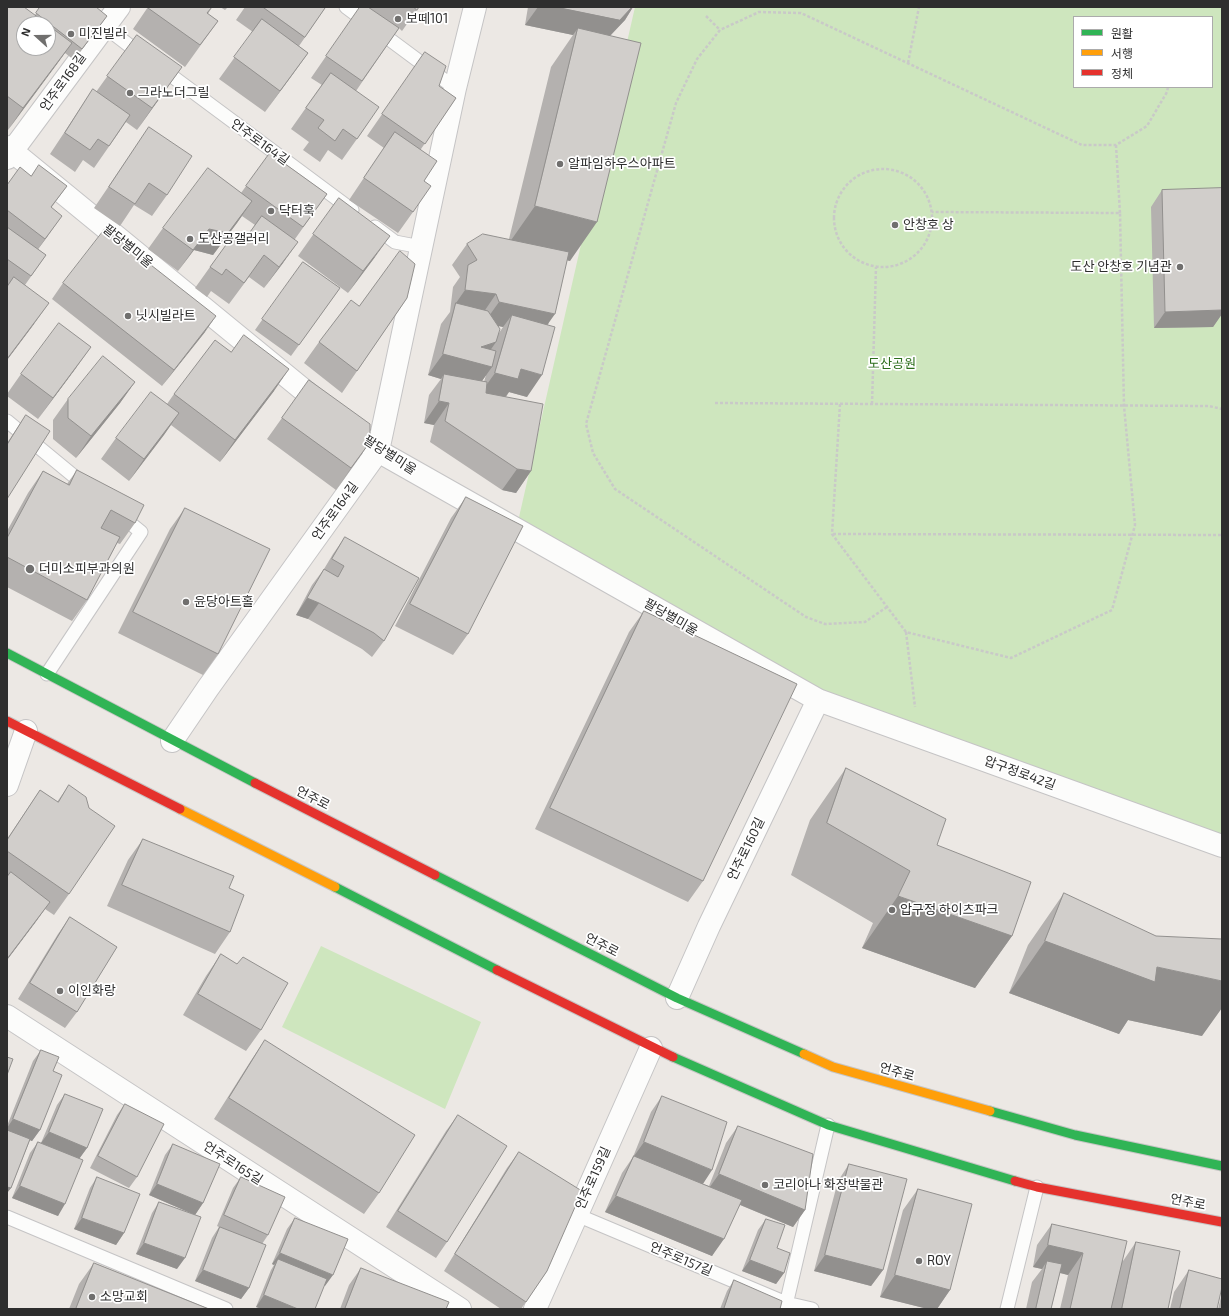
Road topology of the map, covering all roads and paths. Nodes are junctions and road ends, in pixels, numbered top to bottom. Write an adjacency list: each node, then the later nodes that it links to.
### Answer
1 (119, 7): 6 (street, 언주로168길)
2 (346, 7): 9 (lane)
3 (475, 7): 9 (street, 언주로164길)
4 (919, 7): 8 (path)
5 (706, 16): 7 (path)
6 (104, 26): 12 (street, 언주로168길); 15 (lane, 언주로164길)
7 (720, 30): 8 (path); 29 (path)
8 (908, 63): 11 (path)
9 (455, 88): 15 (street, 언주로164길)
10 (1168, 88): 11 (path)
11 (1116, 145): 14 (path)
12 (9, 152): 23 (street, 팔당별미울)
13 (932, 212): 14 (path); 16 (path); 16 (path)
14 (1120, 213): 20 (path)
15 (421, 247): 23 (street, 언주로164길)
16 (876, 267): 19 (path)
17 (715, 403): 18 (path)
18 (840, 404): 19 (path); 26 (path)
19 (872, 404): 20 (path)
20 (1124, 406): 21 (path); 28 (path)
21 (1222, 409)
22 (7, 421): 24 (lane)
23 (378, 450): 33 (street, 팔당별미울); 37 (street, 언주로164길)
24 (99, 497)
25 (111, 507): 32 (lane)
26 (832, 534): 28 (path); 29 (path)
27 (1222, 534): 28 (path)
28 (1132, 535): 30 (path)
29 (887, 607): 30 (path)
30 (906, 632): 36 (path)
31 (7, 653): 32 (main road, 언주로)
32 (47, 674): 37 (main road, 언주로)
33 (818, 700): 36 (street, 압구정로42길); 40 (street, 언주로160길)
34 (7, 721): 35 (main road, 언주로)
35 (26, 731): 38 (street); 42 (main road, 언주로)
36 (918, 736): 39 (street, 압구정로42길)
37 (172, 741): 40 (main road, 언주로)
38 (7, 785)
39 (1222, 846)
40 (677, 998): 44 (main road, 언주로)
41 (7, 1016): 51 (street, 언주로165길)
42 (652, 1048): 43 (main road, 언주로); 46 (street, 언주로159길)
43 (828, 1125): 45 (main road, 언주로); 49 (lane)
44 (1222, 1166)
45 (1037, 1187): 48 (main road, 언주로); 54 (lane)
46 (577, 1215): 49 (lane, 언주로157길); 52 (street, 언주로159길)
47 (7, 1217): 50 (lane)
48 (1222, 1222)
49 (785, 1306): 53 (lane, 언주로157길)
50 (226, 1309)
51 (460, 1309)
52 (535, 1309)
53 (812, 1309)
54 (1007, 1309)

